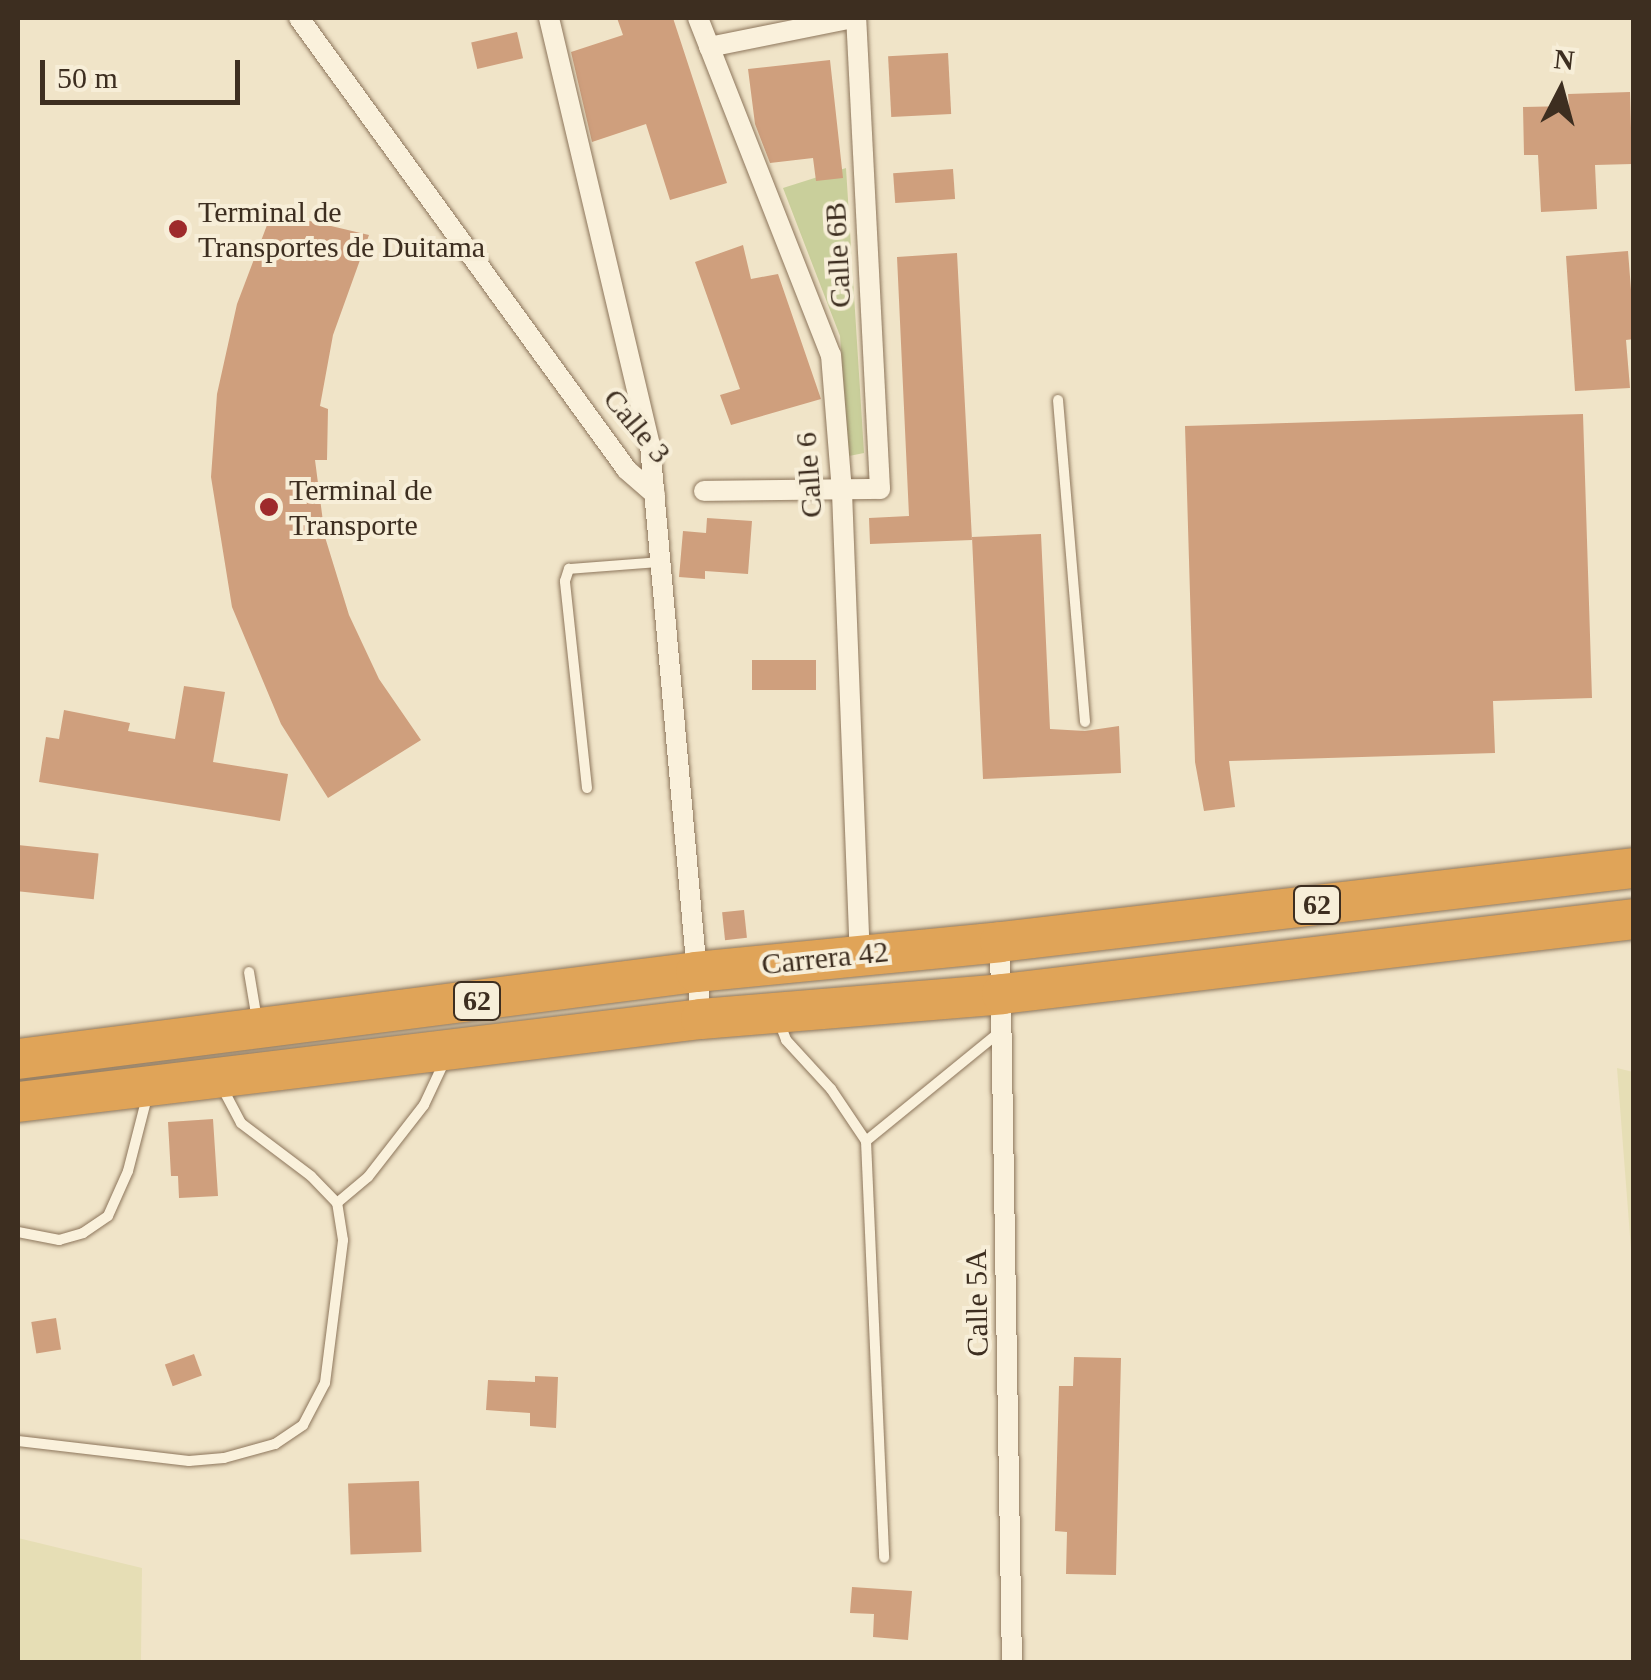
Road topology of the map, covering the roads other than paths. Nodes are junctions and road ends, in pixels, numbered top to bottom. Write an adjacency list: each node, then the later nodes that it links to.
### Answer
1 (299, 18): 9 (street, Calle 3)
2 (549, 18): 9 (street)
3 (698, 18): 5 (street, Calle 6)
4 (854, 18): 5 (street); 8 (street, Calle 6B)
5 (709, 46): 8 (street, Calle 6)
6 (1058, 400): 11 (lane)
7 (704, 492): 8 (street)
8 (842, 492): 16 (street, Calle 6)
9 (655, 494): 10 (street, Calle 3)
10 (660, 562): 12 (lane); 18 (street, Calle 3)
11 (1085, 722)
12 (587, 788)
13 (1634, 868): 15 (highway, Carrera 42 / 62)
14 (1634, 919): 19 (highway, Carrera 42 / 62)
15 (1000, 942): 16 (highway, Carrera 42 / 62); 19 (street, Calle 5A)
16 (860, 954): 18 (highway, Carrera 42 / 62)
17 (248, 972): 23 (lane)
18 (696, 972): 21 (street, Calle 3); 23 (highway, Carrera 42 / 62)
19 (1002, 1012): 20 (highway, Carrera 42 / 62); 29 (lane); 34 (street, Calle 5A)
20 (776, 1013): 21 (highway, Carrera 42 / 62); 29 (lane)
21 (701, 1019): 22 (highway, Carrera 42 / 62)
22 (448, 1050): 23 (highway, Carrera 42 / 62); 30 (lane)
23 (261, 1051): 25 (highway, Carrera 42 / 62); 26 (highway, Carrera 42 / 62)
24 (18, 1059): 25 (highway, Carrera 42 / 62)
25 (70, 1074): 27 (highway, Carrera 42 / 62); 28 (highway, Carrera 42 / 62)
26 (218, 1078): 27 (highway, Carrera 42 / 62); 30 (lane)
27 (150, 1086): 31 (lane)
28 (18, 1102)
29 (866, 1141): 33 (lane)
30 (337, 1203): 32 (lane)
31 (18, 1232)
32 (18, 1441)
33 (884, 1558)
34 (1012, 1662)

